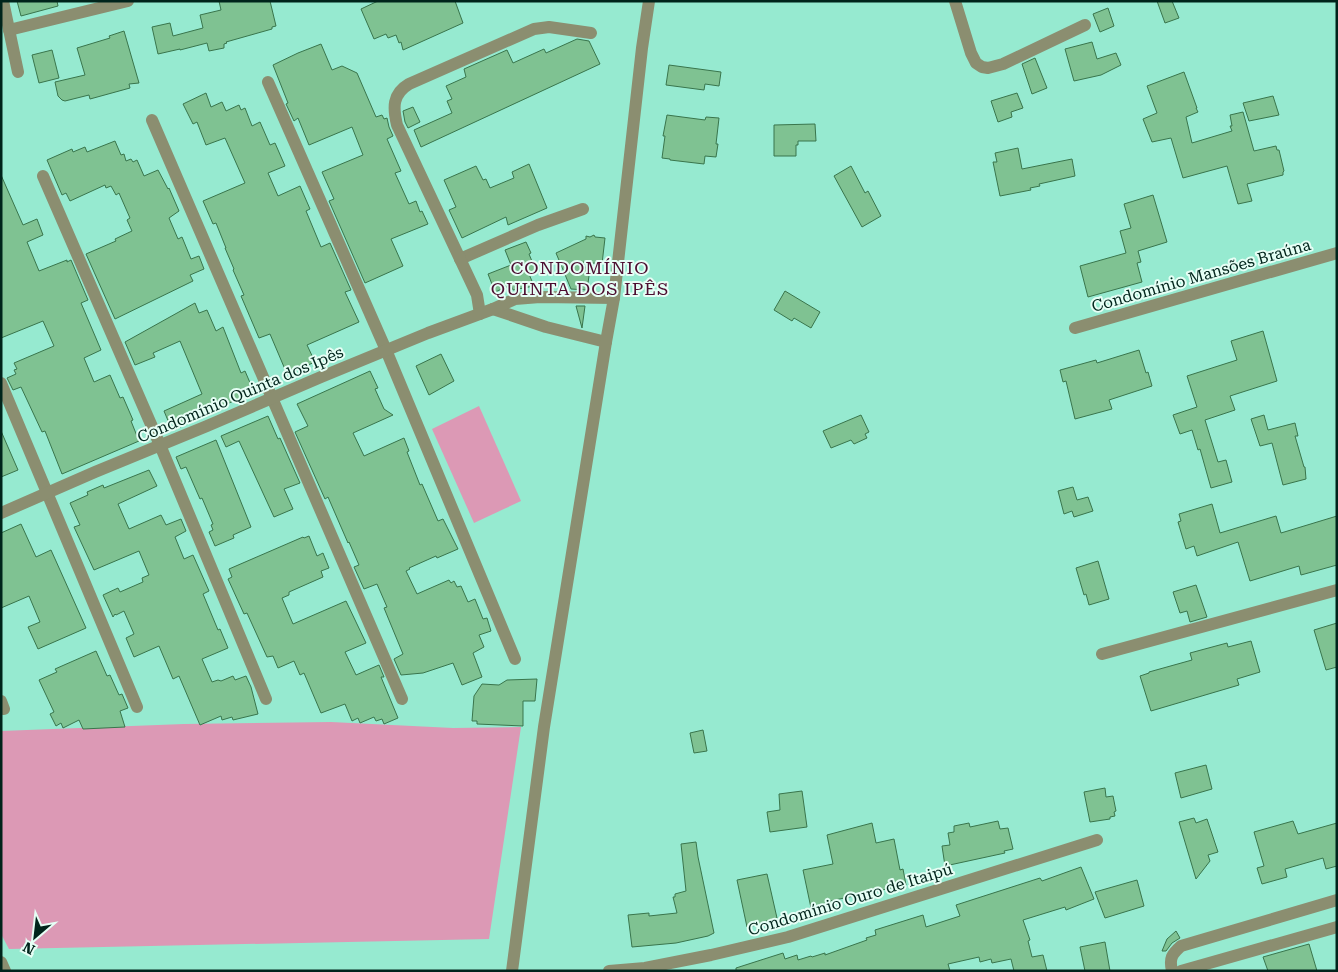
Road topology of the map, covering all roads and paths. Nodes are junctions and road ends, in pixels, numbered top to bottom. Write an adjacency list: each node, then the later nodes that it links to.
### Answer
1 (3, 1): 6 (street)
2 (128, 1): 6 (street)
3 (649, 1): 15 (street)
4 (955, 1): 5 (street)
5 (1085, 25)
6 (9, 30): 8 (street)
7 (591, 33): 14 (street)
8 (18, 72)
9 (268, 82): 20 (street)
10 (152, 120): 22 (street)
11 (43, 176): 23 (street)
12 (583, 209): 14 (street)
13 (1337, 253): 18 (street, Condomínio Mansões Braúna)
14 (460, 259): 17 (street)
15 (614, 298): 16 (street, Condomínio Quinta dos Ipês); 19 (street)
16 (493, 309): 17 (street, Condomínio Quinta dos Ipês); 19 (street)
17 (480, 314): 20 (street, Condomínio Quinta dos Ipês)
18 (1075, 328)
19 (606, 342): 37 (street)
20 (386, 350): 22 (street, Condomínio Quinta dos Ipês); 28 (street)
21 (1, 383): 24 (street)
22 (273, 397): 23 (street, Condomínio Quinta dos Ipês); 30 (street)
23 (160, 445): 24 (street, Condomínio Quinta dos Ipês); 29 (street)
24 (48, 493): 25 (street, Condomínio Quinta dos Ipês); 31 (street)
25 (1, 513)
26 (1337, 590): 27 (street)
27 (1102, 654)
28 (515, 659)
29 (266, 699)
30 (402, 699)
31 (137, 707)
32 (1096, 840): 38 (street, Condomínio Ouro de Itaipú)
33 (1337, 900): 39 (street)
34 (1337, 927): 40 (street)
35 (1, 962): 36 (street)
36 (6, 971)
37 (512, 971)
38 (609, 971)
39 (1172, 971)
40 (1181, 971)

